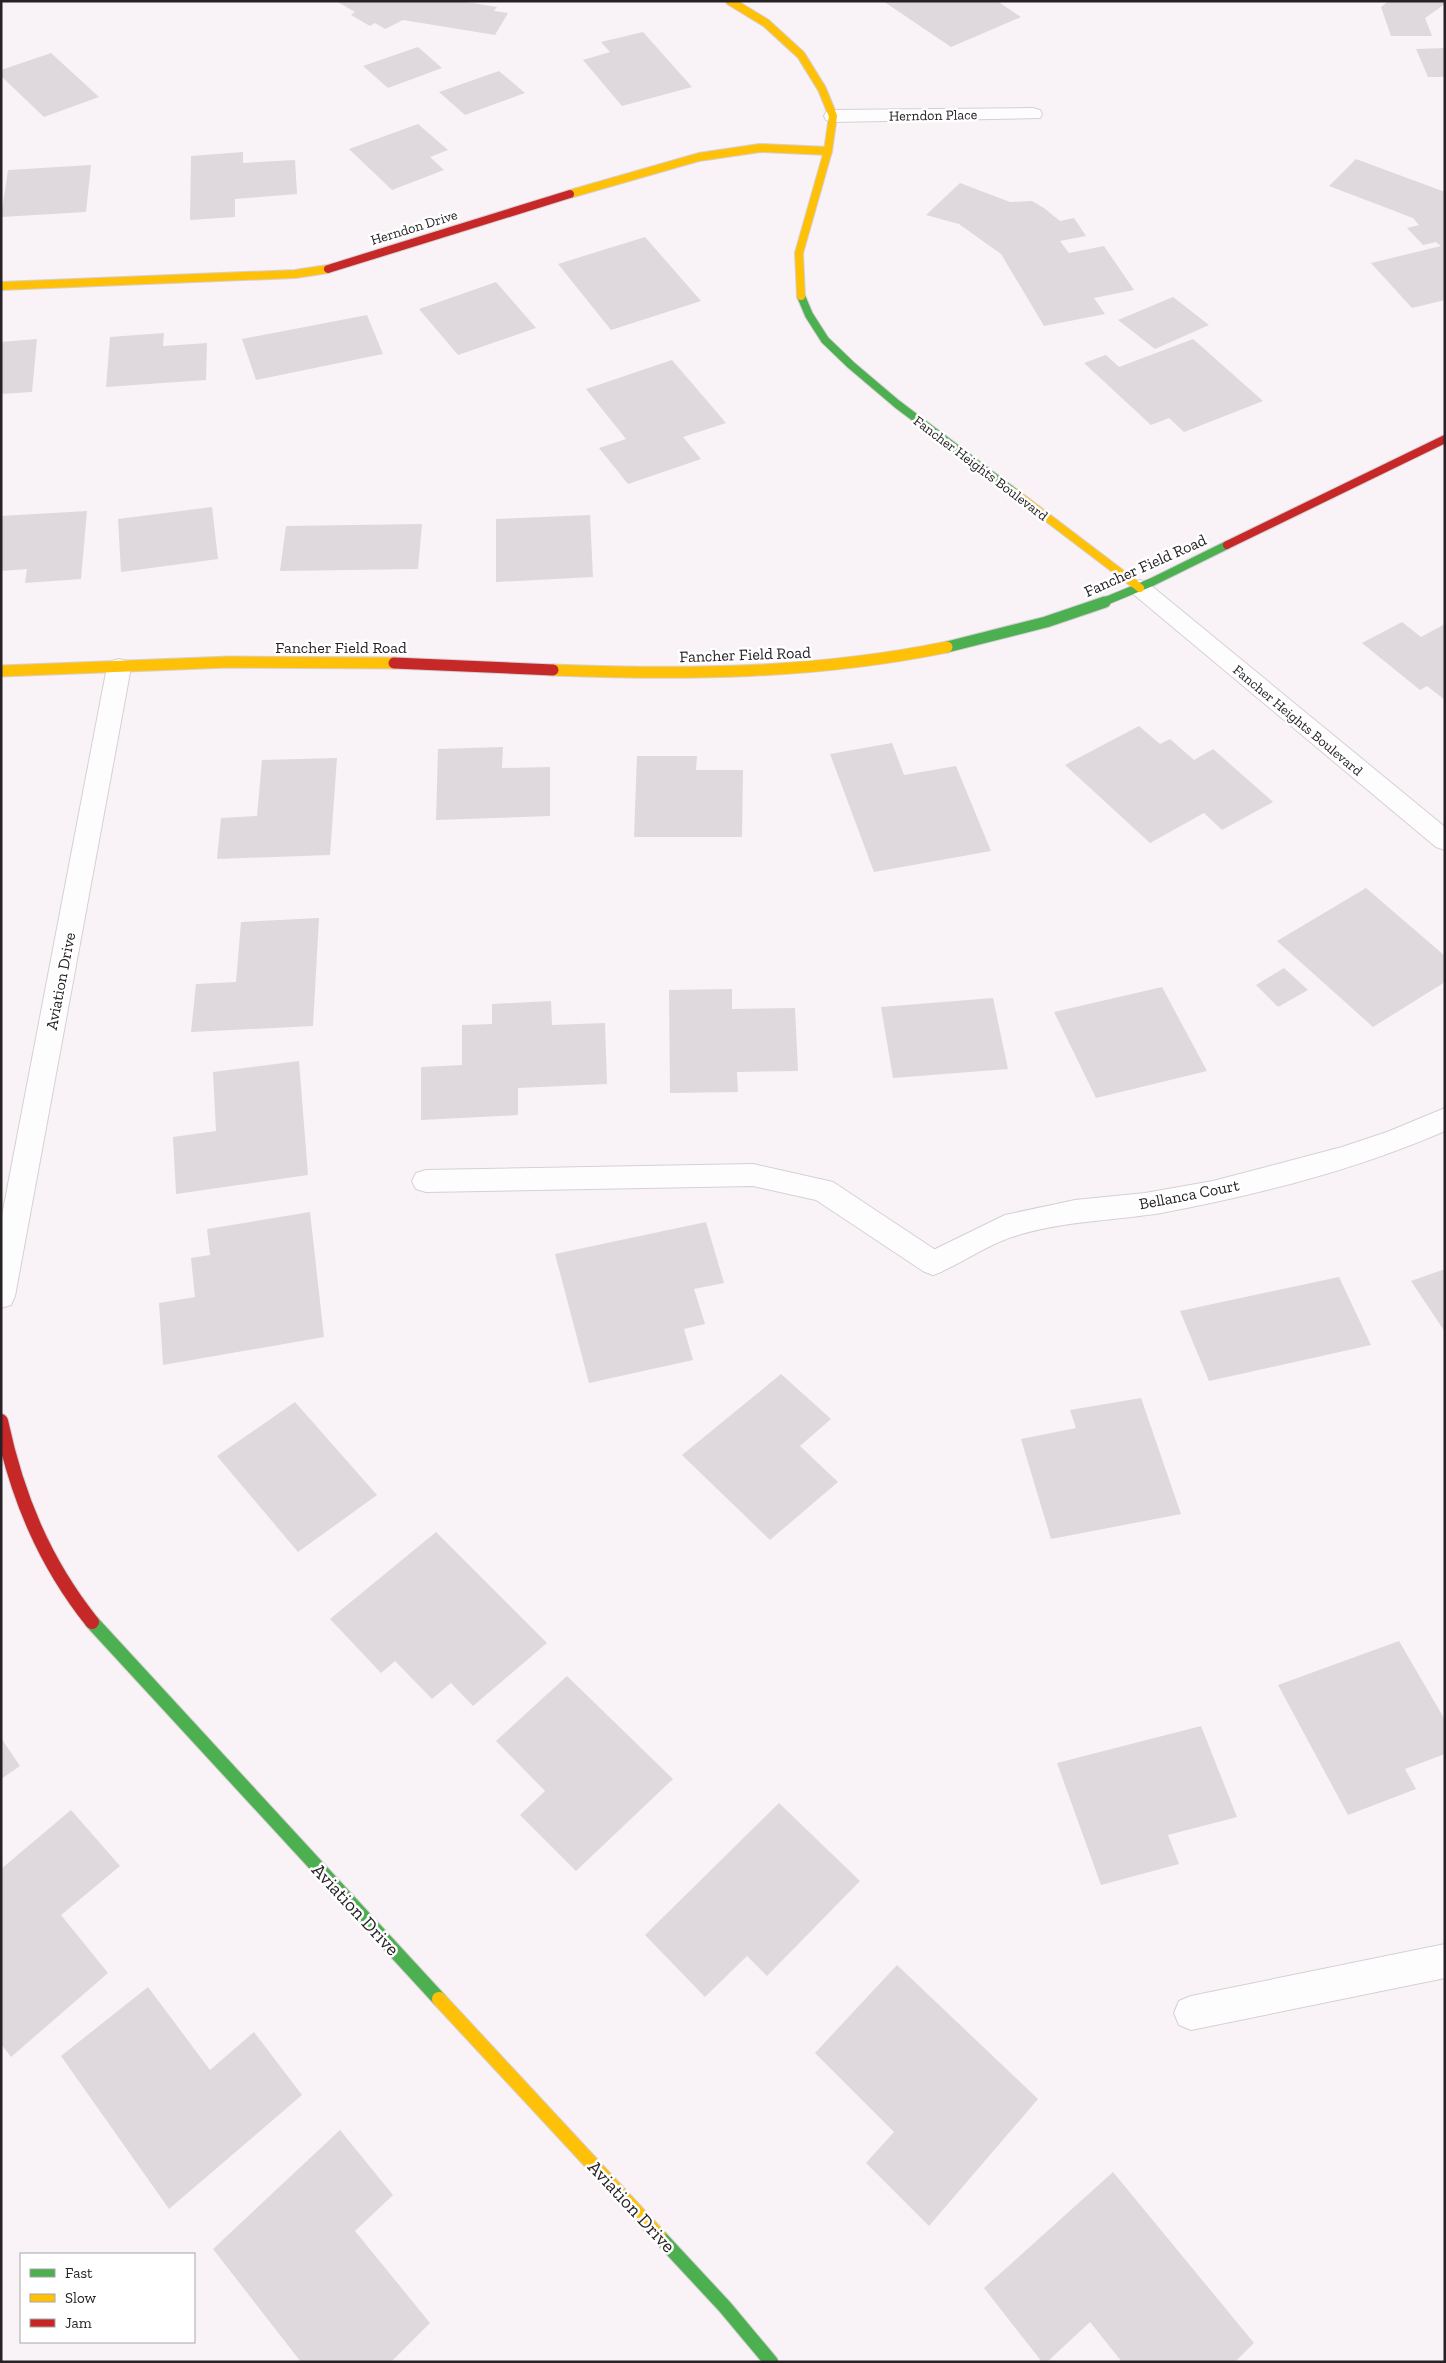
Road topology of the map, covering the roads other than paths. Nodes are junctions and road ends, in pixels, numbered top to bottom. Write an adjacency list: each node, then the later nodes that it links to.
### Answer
1 (730, 1): 3 (street)
2 (1033, 114): 3 (street, Herndon Place)
3 (833, 116): 4 (street, Fancher Heights Boulevard)
4 (828, 151): 5 (street, Herndon Drive); 7 (street, Fancher Heights Boulevard)
5 (1, 286)
6 (1445, 440): 7 (street, Fancher Field Road)
7 (1140, 588): 8 (street, Fancher Field Road); 10 (street, Fancher Heights Boulevard)
8 (119, 667): 9 (street, Fancher Field Road); 13 (street, Aviation Drive)
9 (1, 671)
10 (1445, 841)
11 (1445, 1119): 12 (street, Bellanca Court)
12 (426, 1182)
13 (1, 1296)
14 (1, 1421): 17 (street, Aviation Drive)
15 (1445, 1961): 16 (street)
16 (1191, 2013)
17 (771, 2362)

